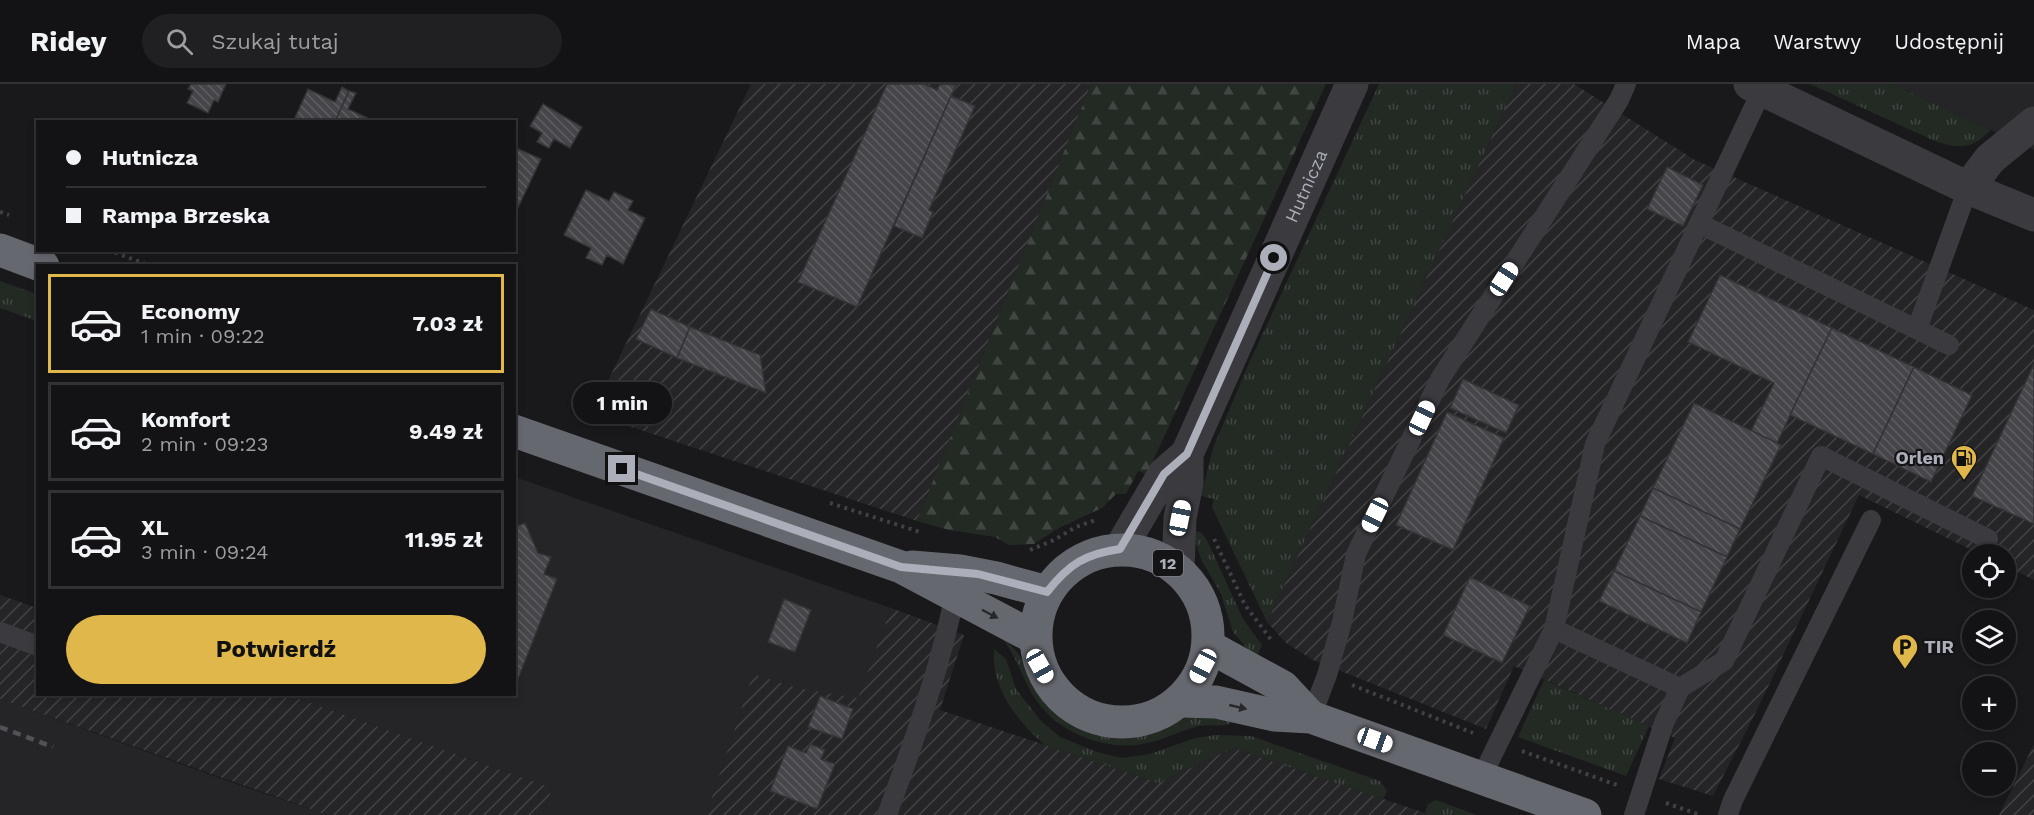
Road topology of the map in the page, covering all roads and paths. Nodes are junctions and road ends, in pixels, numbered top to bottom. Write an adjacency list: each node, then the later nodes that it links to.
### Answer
1 (1352, 84): 15 (street, Hutnicza)
2 (1626, 84): 35 (lane)
3 (1756, 87): 5 (street); 7 (lane)
4 (2034, 123): 5 (street)
5 (1968, 188): 6 (street); 12 (lane)
6 (2034, 215)
7 (1700, 224): 12 (lane); 27 (lane)
8 (0, 250): 10 (highway)
9 (113, 252): 11 (path)
10 (38, 264)
11 (146, 264)
12 (1917, 329): 13 (lane)
13 (1949, 345)
14 (516, 432): 25 (highway)
15 (1187, 454): 17 (street, Hutnicza); 18 (street, Hutnicza)
16 (826, 502): 20 (path)
17 (1146, 506): 22 (street, Hutnicza); 23 (path)
18 (1180, 518): 24 (street, Hutnicza); 31 (path)
19 (1871, 520): 40 (lane)
20 (924, 533)
21 (1988, 539): 33 (lane)
22 (1120, 549): 24 (highway, 12); 26 (highway, 12)
23 (1024, 551)
24 (1178, 570): 32 (highway, 12)
25 (957, 584): 26 (highway); 29 (highway, one-way to 29); 37 (lane)
26 (1047, 592): 29 (highway, 12)
27 (1554, 629): 33 (lane); 36 (lane)
28 (0, 632): 30 (lane)
29 (1035, 638): 34 (highway, 12)
30 (36, 645)
31 (1275, 645)
32 (1208, 646): 34 (highway, 12); 35 (highway)
33 (1680, 688): 39 (lane)
34 (1180, 701): 35 (highway, one-way to 35)
35 (1311, 717): 36 (highway)
36 (1481, 778): 38 (highway)
37 (887, 815)
38 (1585, 815)
39 (1634, 815)
40 (1728, 815)

